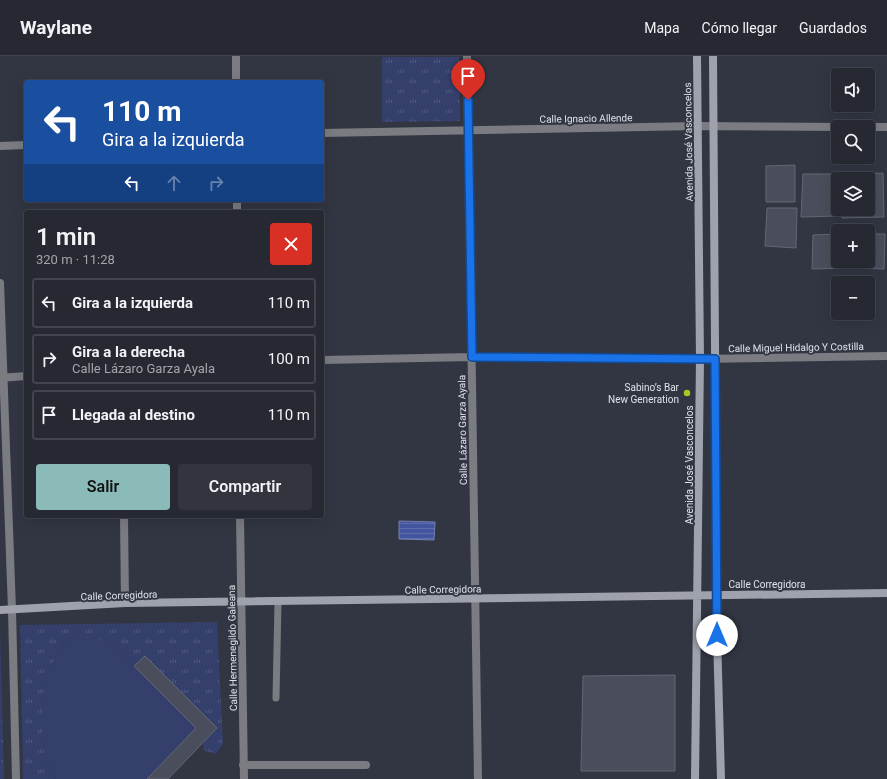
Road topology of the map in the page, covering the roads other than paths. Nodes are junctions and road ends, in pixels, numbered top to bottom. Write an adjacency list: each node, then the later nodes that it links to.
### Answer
1 (236, 56): 5 (street)
2 (467, 56): 11 (street, Calle Lázaro Garza Ayala)
3 (697, 56): 6 (main road, Avenida José Vasconcelos)
4 (714, 56): 7 (main road)
5 (236, 80)
6 (698, 126): 7 (street, Calle Ignacio Allende); 11 (street, Calle Ignacio Allende); 18 (main road, Avenida José Vasconcelos)
7 (713, 126): 8 (street, Calle Ignacio Allende); 19 (main road)
8 (831, 127)
9 (875, 127): 10 (street)
10 (887, 127)
11 (468, 130): 12 (street, Calle Ignacio Allende); 17 (street, Calle Lázaro Garza Ayala)
12 (324, 133)
13 (24, 144): 14 (street)
14 (0, 146)
15 (0, 282): 22 (street)
16 (887, 356): 19 (street, Calle Miguel Hidalgo Y Costilla)
17 (472, 357): 18 (street, Calle Miguel Hidalgo Y Costilla); 20 (street, Calle Miguel Hidalgo Y Costilla); 28 (street, Calle Lázaro Garza Ayala)
18 (700, 359): 19 (street, Calle Miguel Hidalgo Y Costilla); 27 (main road, Avenida José Vasconcelos)
19 (715, 359): 26 (main road)
20 (324, 360)
21 (24, 376): 22 (street)
22 (2, 377): 33 (street)
23 (124, 518): 31 (street)
24 (240, 518): 29 (street, Calle Hermenegildo Galeana)
25 (887, 592): 26 (main road, Calle Corregidora)
26 (717, 594): 27 (main road, Calle Corregidora); 41 (main road)
27 (698, 596): 28 (main road, Calle Corregidora); 40 (main road, Avenida José Vasconcelos)
28 (475, 599): 30 (main road, Calle Corregidora); 39 (street, Calle Lázaro Garza Ayala)
29 (241, 602): 30 (main road, Calle Corregidora); 31 (main road, Calle Corregidora); 35 (street, Calle Hermenegildo Galeana)
30 (278, 602): 34 (lane)
31 (125, 603): 33 (main road, Calle Corregidora)
32 (0, 610): 33 (main road, Calle Corregidora)
33 (12, 610): 37 (street)
34 (276, 698)
35 (243, 765): 36 (street); 38 (street, Calle Hermenegildo Galeana)
36 (366, 765)
37 (16, 779)
38 (244, 779)
39 (478, 779)
40 (695, 779)
41 (721, 779)

